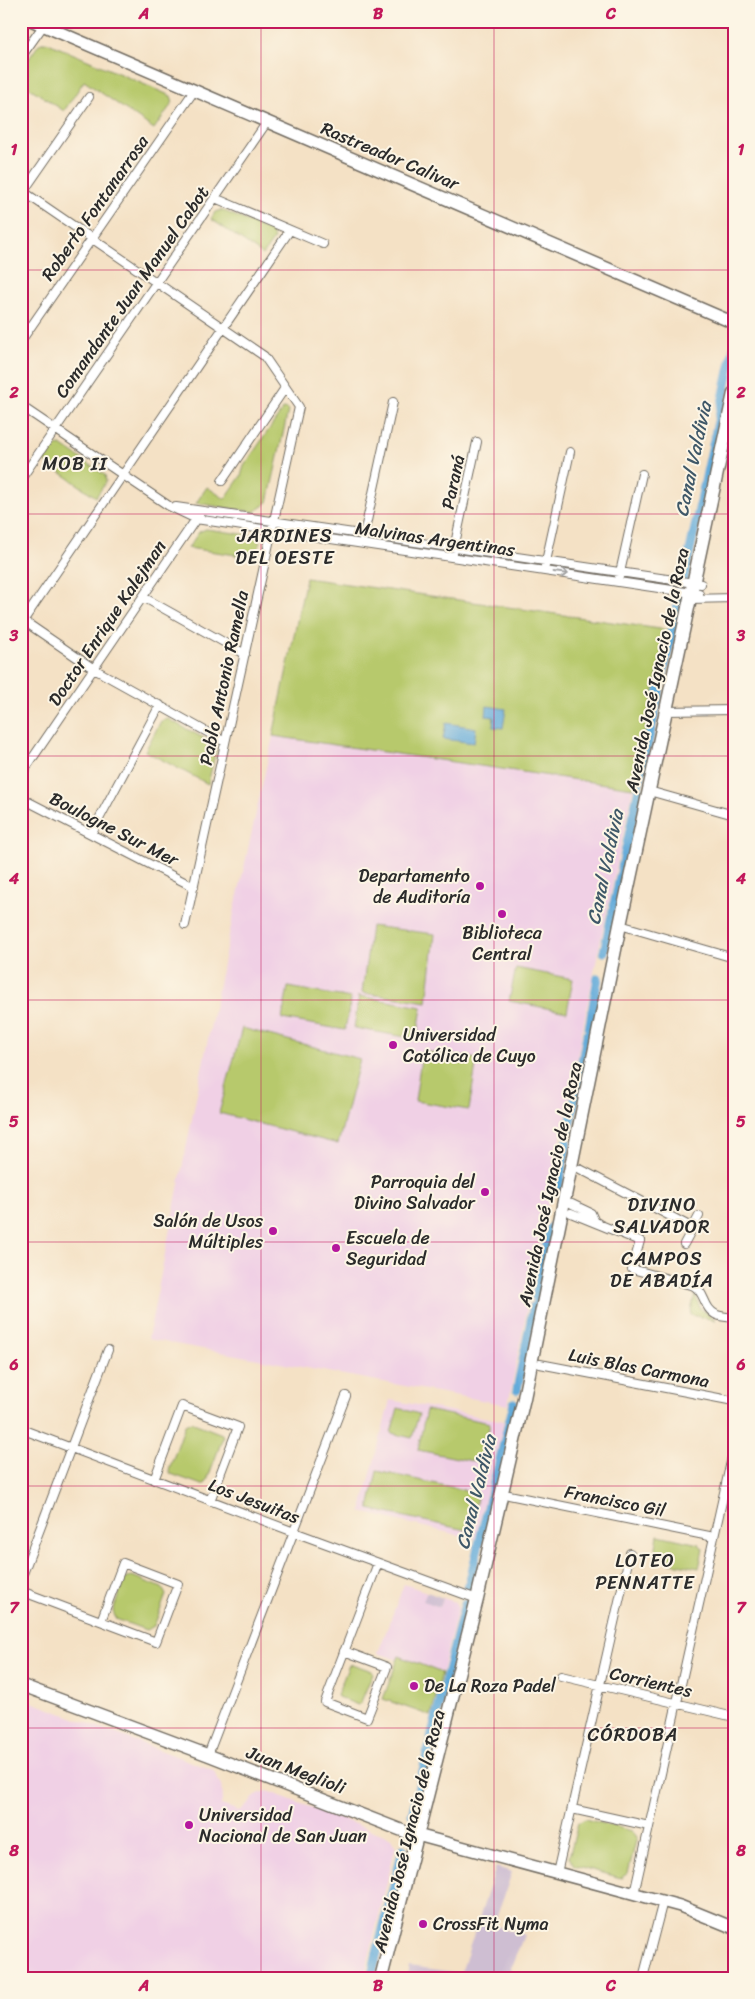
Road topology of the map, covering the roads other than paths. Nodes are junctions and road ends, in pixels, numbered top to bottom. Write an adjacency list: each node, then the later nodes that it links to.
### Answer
1 (38, 23): 2 (street); 3 (main road, Rastreador Calivar)
2 (21, 57)
3 (194, 91): 5 (main road, Rastreador Calivar); 9 (street, Roberto Fontanarrosa)
4 (89, 97): 6 (street)
5 (268, 122): 7 (street, Comandante Juan Manuel Cabot); 12 (main road, Rastreador Calivar)
6 (22, 192): 9 (street)
7 (215, 198): 8 (street); 11 (street, Comandante Juan Manuel Cabot)
8 (290, 230): 10 (street); 13 (street)
9 (92, 239): 11 (street); 14 (street, Roberto Fontanarrosa)
10 (324, 244)
11 (157, 283): 13 (street); 19 (street, Comandante Juan Manuel Cabot)
12 (734, 323)
13 (223, 328): 15 (street); 23 (street)
14 (21, 341)
15 (285, 388): 26 (street); 28 (street, Pablo Antonio Ramella)
16 (734, 393): 35 (main road, Avenida José Ignacio de la Roza)
17 (393, 402): 29 (street)
18 (21, 406): 19 (street, Malvinas Argentinas)
19 (56, 429): 23 (street, Malvinas Argentinas); 25 (street, Comandante Juan Manuel Cabot)
20 (734, 432): 35 (main road, Avenida José Ignacio de la Roza)
21 (477, 442): 30 (street, Paraná)
22 (570, 452): 31 (street)
23 (122, 474): 27 (street, Malvinas Argentinas); 38 (street)
24 (642, 474): 33 (street)
25 (21, 479)
26 (222, 481)
27 (199, 516): 28 (street, Malvinas Argentinas); 36 (street, Doctor Enrique Kalejman)
28 (273, 526): 29 (street, Malvinas Argentinas); 39 (street, Pablo Antonio Ramella)
29 (363, 540): 30 (street, Malvinas Argentinas)
30 (453, 553): 31 (street, Malvinas Argentinas); 32 (street, Malvinas Argentinas)
31 (546, 562): 32 (street); 33 (street, Malvinas Argentinas)
32 (544, 571): 34 (street, Malvinas Argentinas, one-way to 34)
33 (620, 572): 34 (street); 35 (street, Malvinas Argentinas)
34 (618, 582): 35 (street, Malvinas Argentinas)
35 (689, 590): 37 (street, Malvinas Argentinas); 43 (main road, Avenida José Ignacio de la Roza)
36 (143, 597): 39 (street); 40 (street, Doctor Enrique Kalejman)
37 (734, 598)
38 (22, 621): 40 (street)
39 (245, 654): 44 (street, Pablo Antonio Ramella)
40 (94, 669): 41 (street); 45 (street, Doctor Enrique Kalejman)
41 (160, 706): 44 (street); 49 (street)
42 (734, 710): 43 (street)
43 (670, 711): 46 (main road, Avenida José Ignacio de la Roza)
44 (225, 742): 50 (street, Pablo Antonio Ramella)
45 (21, 775)
46 (653, 792): 48 (street); 52 (main road, Avenida José Ignacio de la Roza)
47 (21, 798): 49 (street, Boulogne Sur Mer)
48 (734, 815)
49 (91, 834): 50 (street, Boulogne Sur Mer)
50 (194, 887): 51 (street, Pablo Antonio Ramella)
51 (185, 925)
52 (624, 926): 53 (street); 54 (main road, Avenida José Ignacio de la Roza); 76 (main road, Avenida José Ignacio de la Roza)
53 (734, 958)
54 (580, 1169): 55 (main road, Avenida José Ignacio de la Roza); 57 (street)
55 (572, 1208): 59 (street); 61 (main road, Avenida José Ignacio de la Roza)
56 (699, 1216): 57 (street)
57 (693, 1228): 58 (street)
58 (684, 1244)
59 (734, 1318)
60 (108, 1350): 65 (street)
61 (540, 1364): 63 (street, Luis Blas Carmona); 68 (main road, Avenida José Ignacio de la Roza)
62 (346, 1396): 70 (street)
63 (734, 1401)
64 (21, 1429): 65 (street, Los Jesuitas)
65 (71, 1448): 67 (street, Los Jesuitas); 74 (street)
66 (734, 1448): 71 (street)
67 (154, 1480): 69 (street, Los Jesuitas); 69 (street)
68 (509, 1495): 71 (street, Francisco Gil); 87 (main road, Avenida José Ignacio de la Roza)
69 (210, 1501): 70 (street, Los Jesuitas)
70 (294, 1532): 73 (street, Los Jesuitas); 84 (street)
71 (714, 1537): 82 (street)
72 (630, 1554): 81 (street)
73 (378, 1563): 76 (street, Los Jesuitas); 78 (street)
74 (21, 1579)
75 (21, 1591): 77 (street)
76 (476, 1599): 87 (main road, Avenida José Ignacio de la Roza)
77 (101, 1621): 77 (street)
78 (344, 1651): 78 (street)
79 (561, 1676): 81 (street, Corrientes)
80 (21, 1685): 84 (main road, Juan Meglioli)
81 (600, 1686): 82 (street, Corrientes); 85 (street)
82 (677, 1704): 83 (street, Corrientes); 86 (street)
83 (734, 1717)
84 (208, 1755): 87 (main road, Juan Meglioli)
85 (572, 1808): 86 (street); 88 (street)
86 (649, 1826): 89 (street)
87 (421, 1836): 88 (main road, Juan Meglioli); 92 (main road, Avenida José Ignacio de la Roza); 93 (main road, Avenida José Ignacio de la Roza)
88 (557, 1873): 89 (main road, Juan Meglioli)
89 (634, 1894): 90 (main road, Juan Meglioli)
90 (663, 1901): 91 (main road, Juan Meglioli); 94 (street)
91 (734, 1928)
92 (381, 1978)
93 (390, 1978)
94 (643, 1978)

